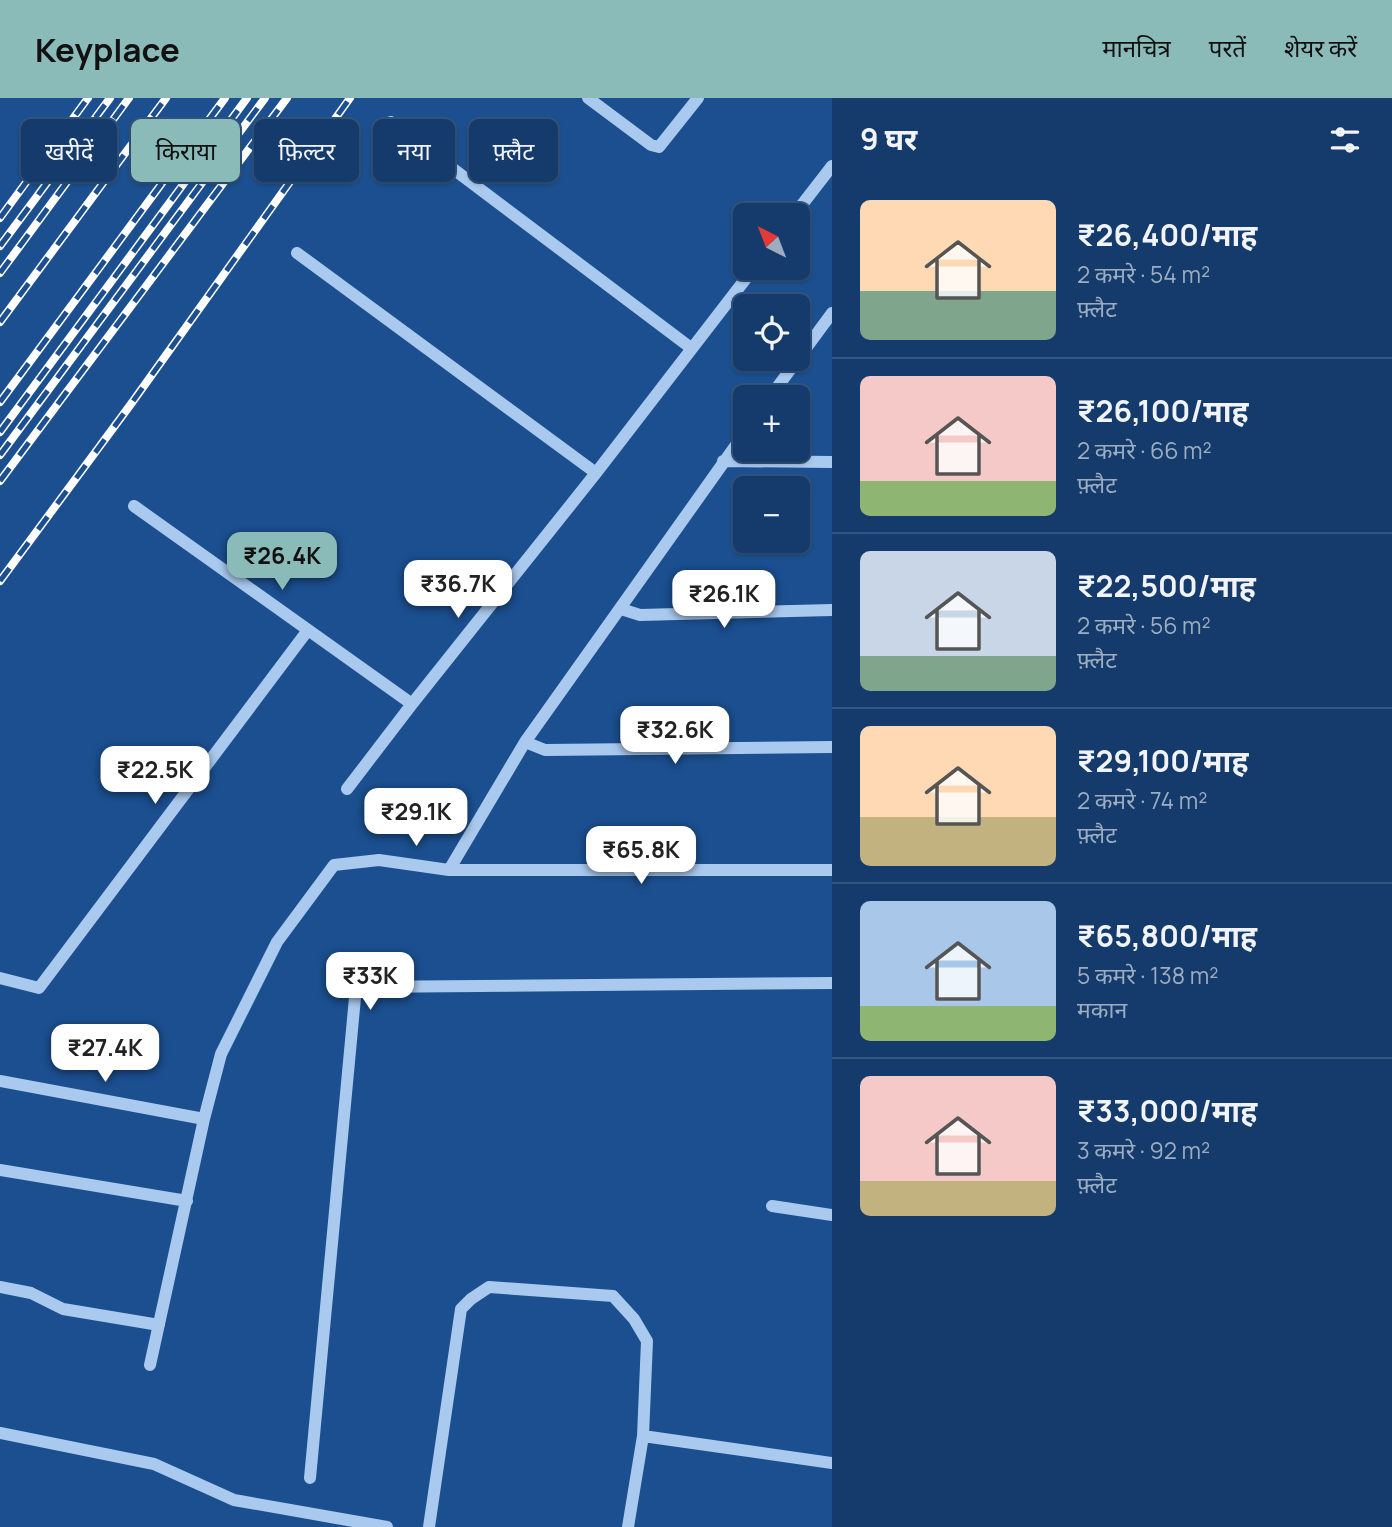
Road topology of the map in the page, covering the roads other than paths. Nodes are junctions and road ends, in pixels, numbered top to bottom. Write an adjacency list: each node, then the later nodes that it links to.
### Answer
1 (588, 98): 2 (street)
2 (698, 98)
3 (832, 166): 5 (street)
4 (455, 170): 9 (street)
5 (803, 203)
6 (297, 253): 14 (street)
7 (745, 280): 9 (street)
8 (832, 313): 10 (street)
9 (691, 348): 14 (street)
10 (779, 385)
11 (733, 448): 12 (street)
12 (723, 461): 13 (street); 16 (street)
13 (832, 462)
14 (596, 473): 19 (street)
15 (134, 506): 18 (street)
16 (621, 609): 17 (street); 20 (street)
17 (832, 610)
18 (307, 630): 19 (street); 25 (street)
19 (412, 704): 22 (street)
20 (525, 742): 21 (street); 23 (street)
21 (832, 747)
22 (347, 789)
23 (449, 870): 24 (street); 28 (street)
24 (832, 870)
25 (0, 978)
26 (832, 983): 39 (street)
27 (0, 1081): 28 (street)
28 (204, 1119): 30 (street)
29 (0, 1171): 30 (street)
30 (187, 1201): 34 (street)
31 (772, 1206): 32 (street)
32 (832, 1214)
33 (0, 1287): 34 (street)
34 (159, 1325): 35 (street)
35 (150, 1365)
36 (0, 1433): 40 (street)
37 (643, 1436): 38 (street); 41 (street); 42 (street)
38 (832, 1463)
39 (310, 1478)
40 (387, 1527)
41 (429, 1527)
42 (628, 1527)

